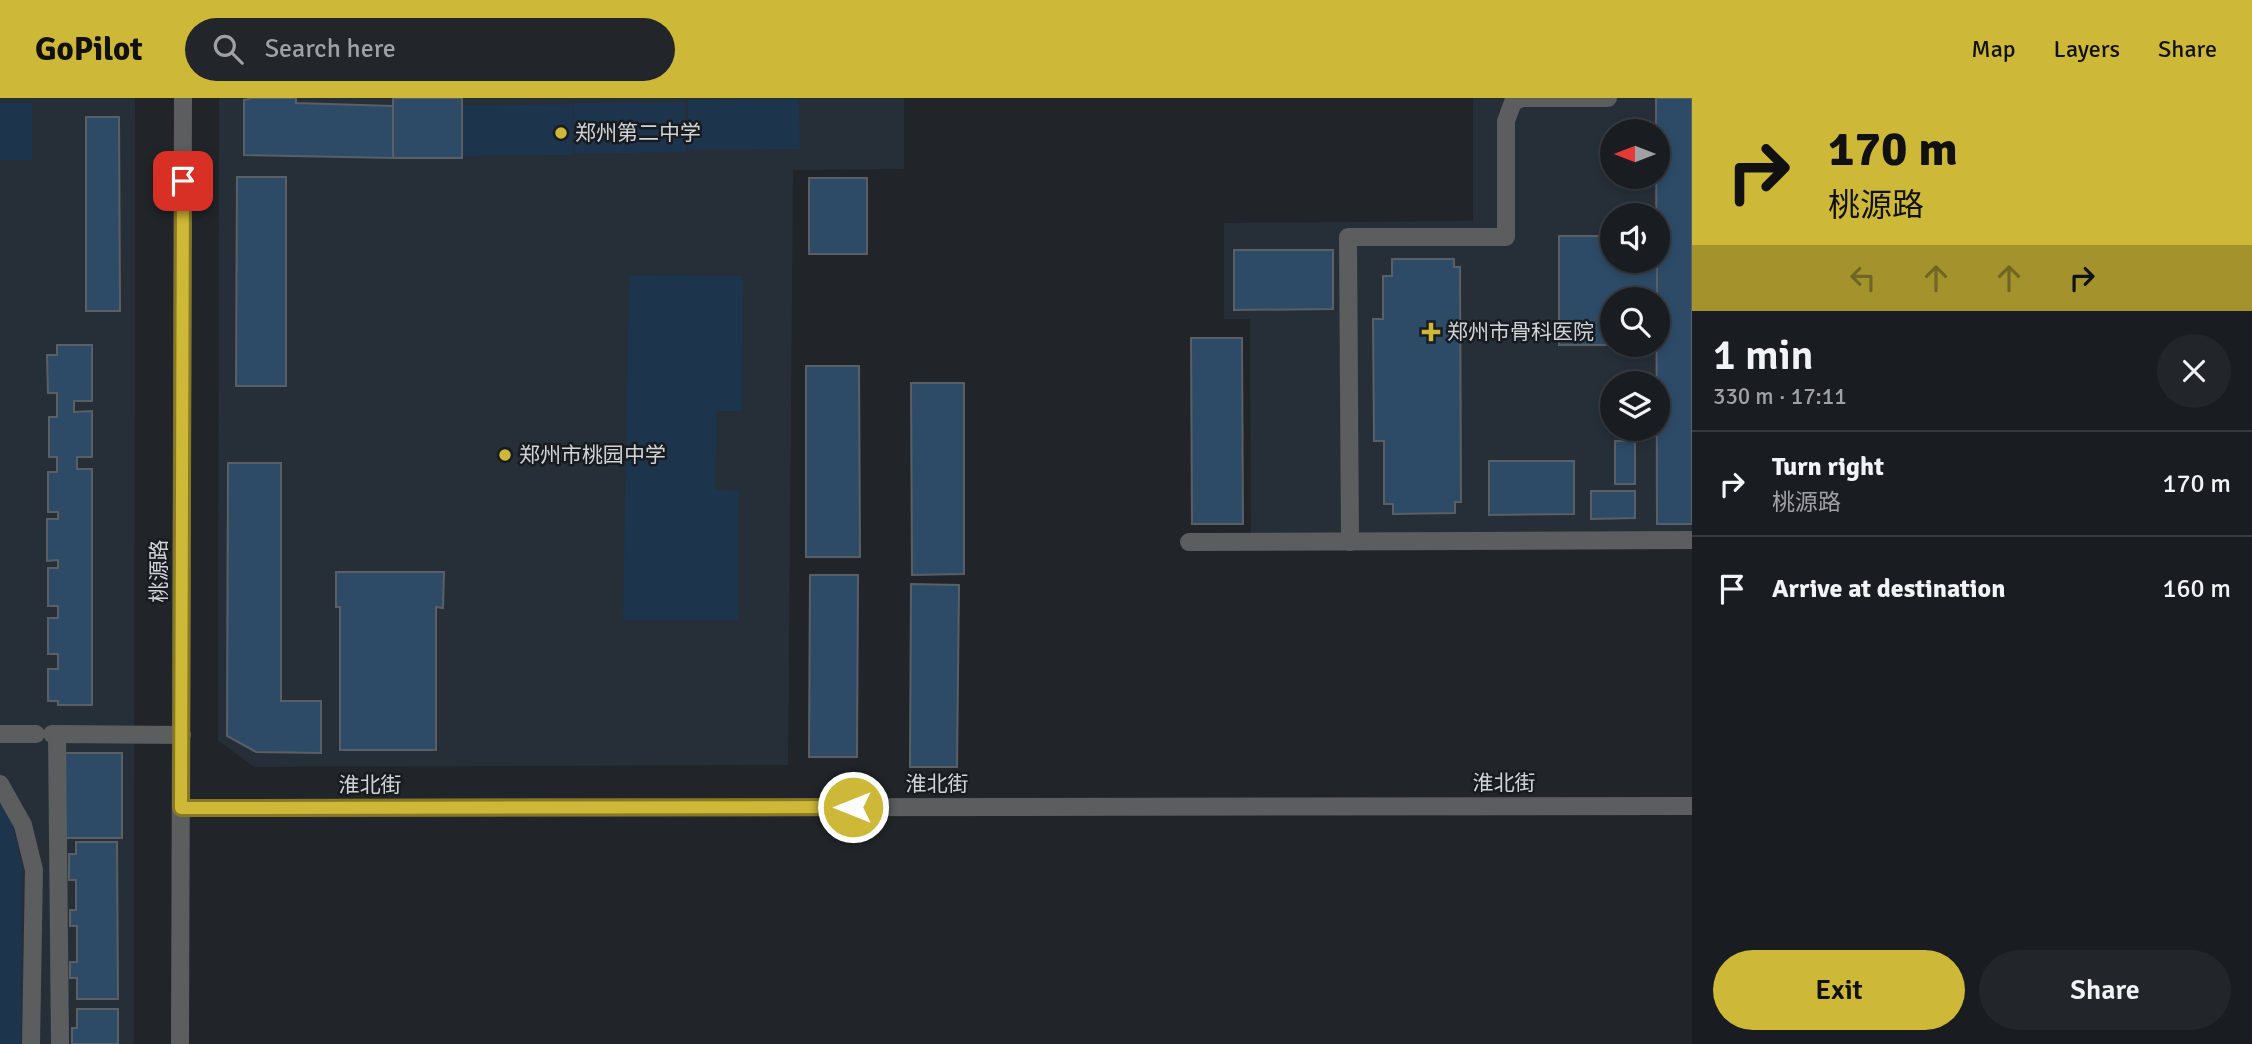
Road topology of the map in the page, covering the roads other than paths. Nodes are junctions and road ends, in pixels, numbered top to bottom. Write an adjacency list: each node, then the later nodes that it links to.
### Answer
1 (183, 98): 8 (street, 桃源路)
2 (1608, 98): 5 (street)
3 (1692, 540): 5 (street)
4 (1189, 542): 5 (street)
5 (1350, 542)
6 (0, 734): 7 (street)
7 (48, 734): 8 (street); 13 (street)
8 (181, 735): 11 (street, 桃源路)
9 (0, 784): 12 (street)
10 (1692, 806): 11 (street, 淮北街)
11 (181, 808): 14 (street, 桃源路)
12 (31, 1044)
13 (60, 1044)
14 (180, 1044)

